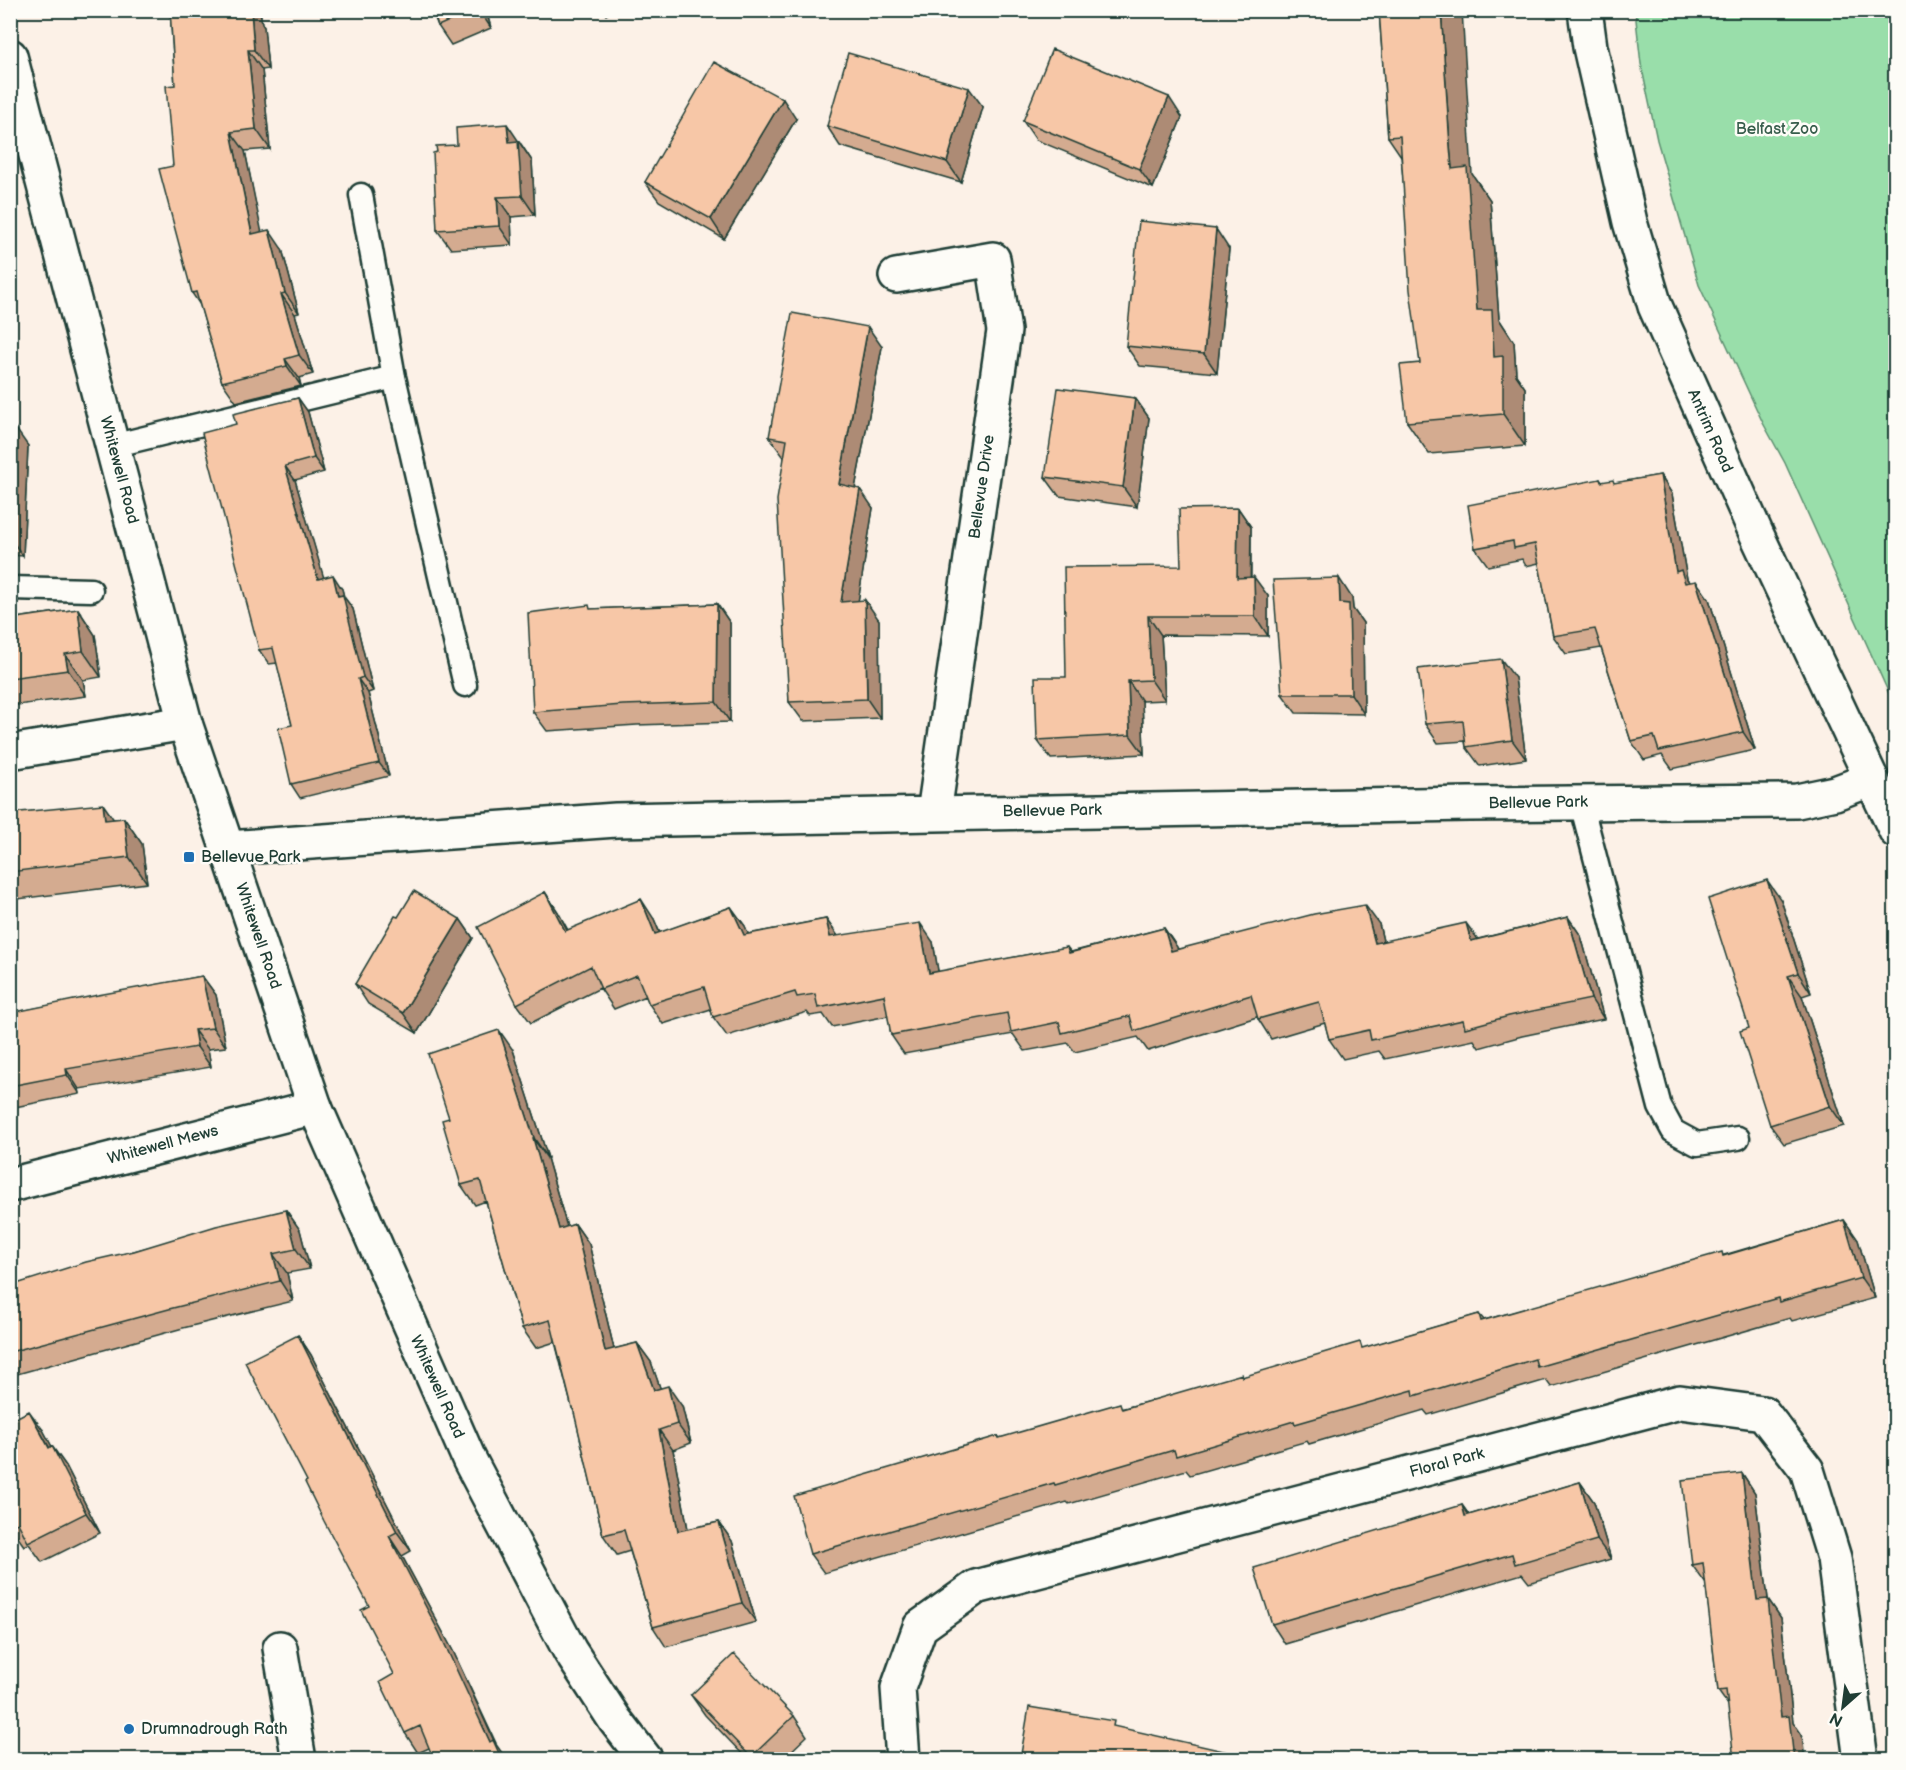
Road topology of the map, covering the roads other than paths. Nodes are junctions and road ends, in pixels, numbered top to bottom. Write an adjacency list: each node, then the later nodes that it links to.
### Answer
1 (1585, 10): 12 (street, Antrim Road)
2 (10, 56): 6 (street, Whitewell Road)
3 (361, 195): 5 (lane)
4 (896, 276): 14 (street, Bellevue Drive)
5 (394, 377): 6 (lane); 9 (lane)
6 (112, 446): 10 (street, Whitewell Road)
7 (10, 588): 8 (lane)
8 (91, 590)
9 (465, 685)
10 (185, 723): 11 (street); 16 (street, Whitewell Road)
11 (10, 752)
12 (1872, 779): 13 (street, Bellevue Park); 15 (street, Antrim Road)
13 (1581, 803): 14 (street, Bellevue Park); 18 (lane)
14 (934, 813): 16 (street, Bellevue Park)
15 (1896, 831)
16 (228, 848): 17 (street, Whitewell Road)
17 (315, 1107): 19 (street, Whitewell Mews); 22 (street, Whitewell Road)
18 (1738, 1138)
19 (10, 1185)
20 (280, 1648): 21 (street)
21 (299, 1760)
22 (646, 1760)
23 (903, 1760): 24 (street, Floral Park)
24 (1861, 1760)

